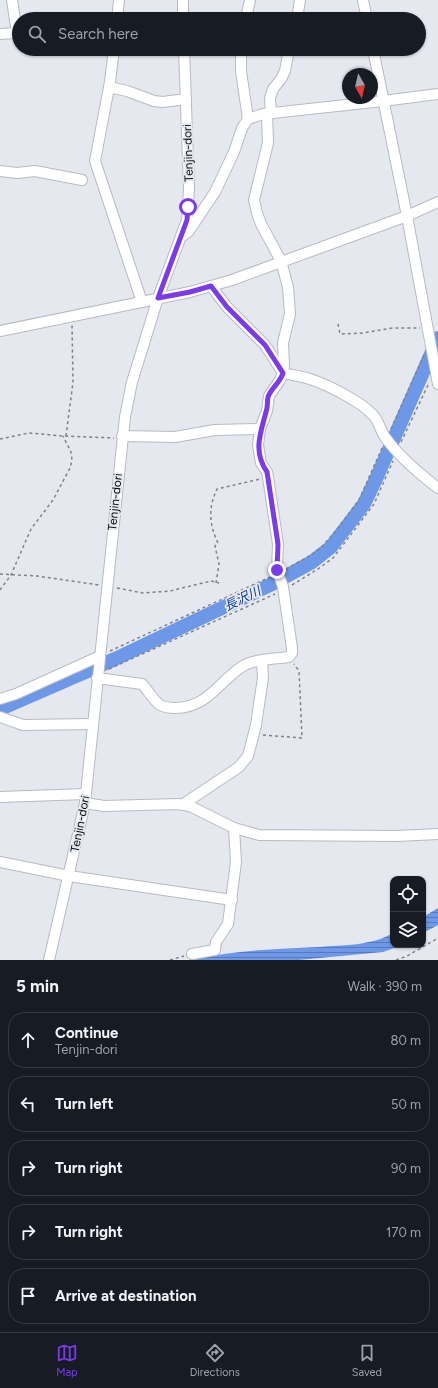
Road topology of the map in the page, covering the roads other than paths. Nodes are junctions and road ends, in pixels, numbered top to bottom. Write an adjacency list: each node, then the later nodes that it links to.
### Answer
1 (12, 0): 7 (street)
2 (119, 0): 8 (street)
3 (182, 0): 9 (street)
4 (250, 0): 10 (street)
5 (300, 0): 11 (street)
6 (363, 0): 12 (street)
7 (14, 12)
8 (118, 12)
9 (183, 12)
10 (247, 12)
11 (298, 12)
12 (366, 12)
13 (0, 34): 14 (street)
14 (12, 34)
15 (113, 56): 20 (street)
16 (184, 56): 22 (street, Tenjin-dori)
17 (241, 56): 25 (street)
18 (288, 56): 24 (street)
19 (374, 56): 23 (street)
20 (109, 87): 22 (street); 34 (street)
21 (438, 94): 23 (street)
22 (186, 99): 30 (street, Tenjin-dori)
23 (383, 102): 24 (street); 29 (street)
24 (269, 113): 25 (street); 31 (street)
25 (248, 119): 30 (street)
26 (0, 170): 27 (street)
27 (82, 180)
28 (438, 202): 29 (street)
29 (407, 216): 31 (street); 37 (street)
30 (181, 238): 33 (street, Tenjin-dori)
31 (282, 261): 32 (street); 36 (street)
32 (211, 286): 33 (street); 36 (street)
33 (158, 298): 34 (street); 39 (street, Tenjin-dori)
34 (142, 302): 35 (street)
35 (0, 331)
36 (283, 373): 38 (street); 40 (street)
37 (438, 384)
38 (260, 429): 39 (street); 42 (street)
39 (122, 437): 41 (street, Tenjin-dori)
40 (438, 488)
41 (100, 656): 43 (street, Tenjin-dori); 44 (street)
42 (262, 661): 43 (street); 49 (street)
43 (98, 675): 46 (street, Tenjin-dori)
44 (0, 699)
45 (0, 717): 46 (street)
46 (93, 724): 48 (street, Tenjin-dori)
47 (0, 797): 48 (street)
48 (85, 798): 49 (street); 53 (street, Tenjin-dori)
49 (182, 805): 50 (street)
50 (234, 828): 51 (street); 54 (street)
51 (438, 834)
52 (0, 862): 53 (street)
53 (69, 876): 54 (street); 56 (street, Tenjin-dori)
54 (232, 900): 55 (street)
55 (192, 954)
56 (49, 960)

